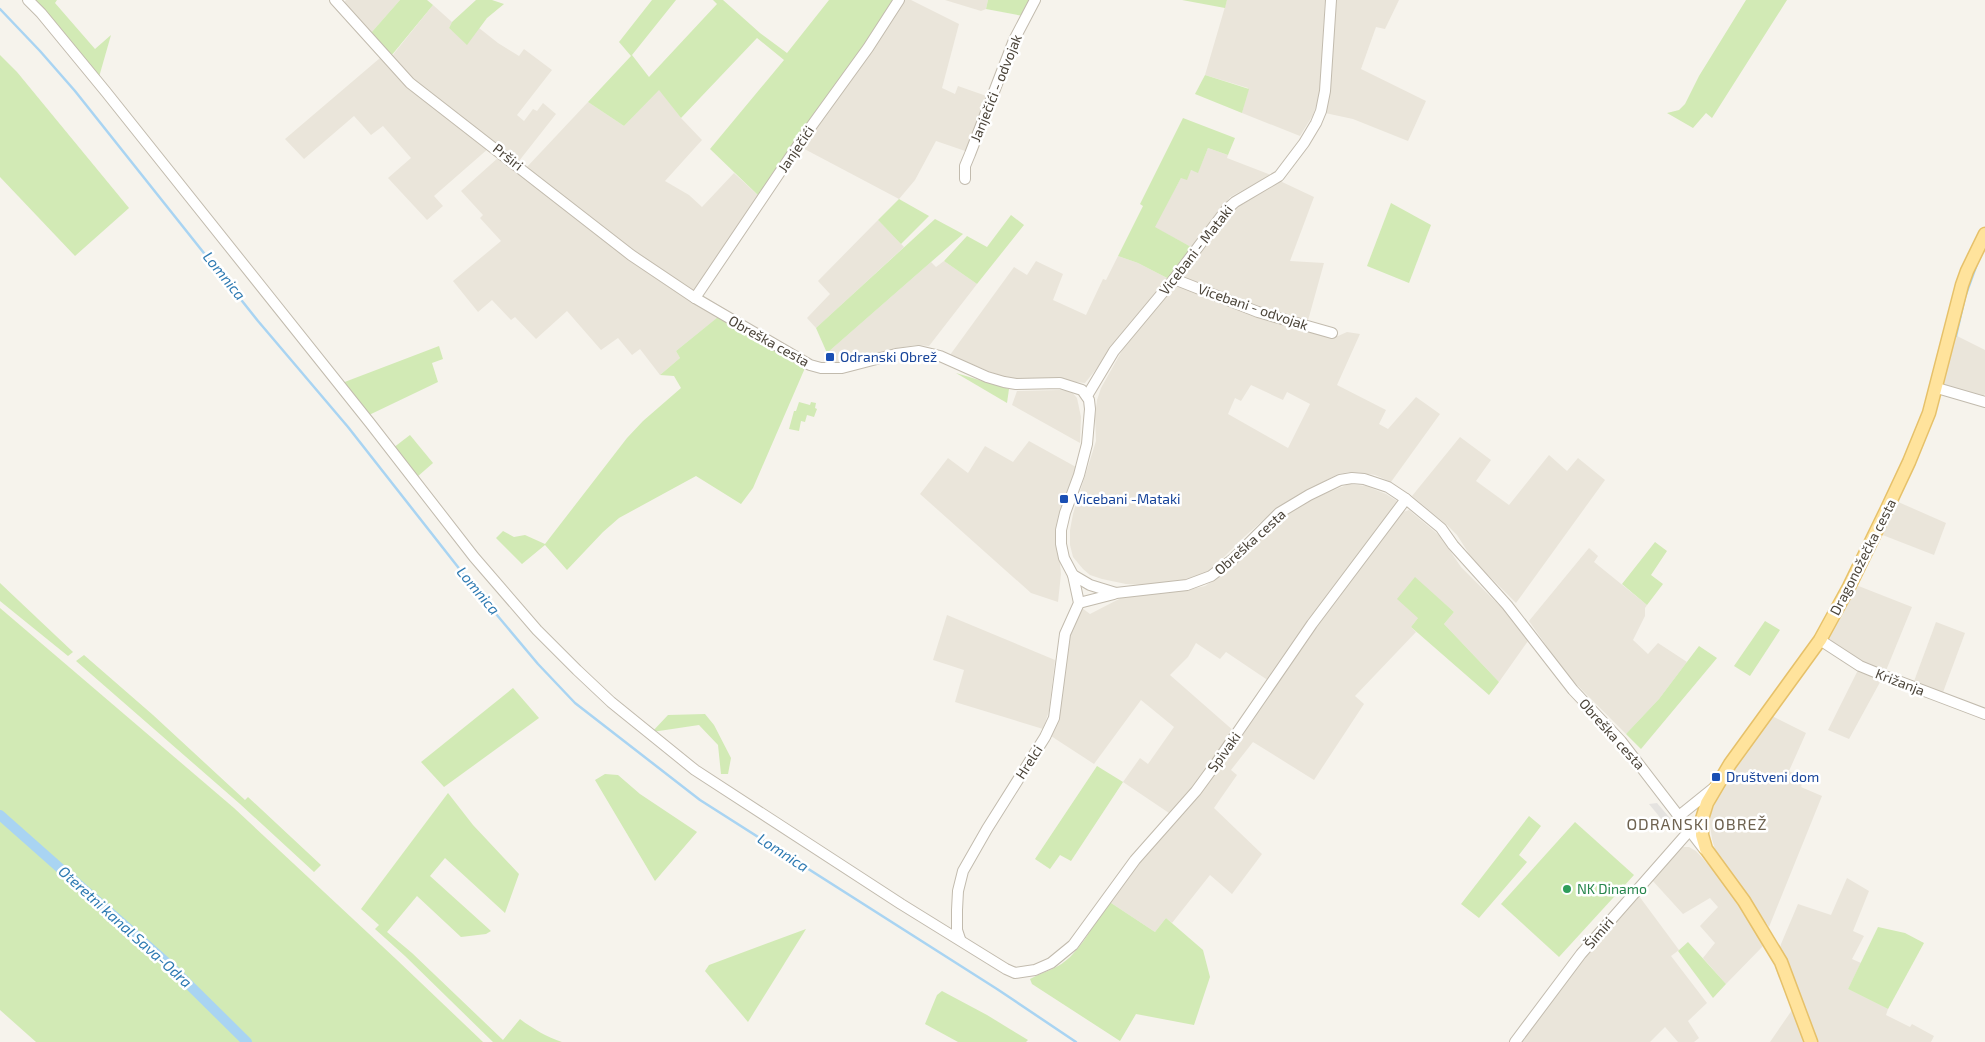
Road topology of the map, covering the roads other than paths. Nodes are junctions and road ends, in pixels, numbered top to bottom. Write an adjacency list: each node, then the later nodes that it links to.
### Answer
1 (28, 0): 24 (street)
2 (335, 0): 9 (street, Prširi)
3 (898, 0): 9 (street, Janječići)
4 (1035, 0): 6 (street, Janječići - odvojak)
5 (1330, 0): 8 (street, Vicebani - Mataki)
6 (965, 179)
7 (1985, 234): 11 (main road, Dragonožečka cesta)
8 (1174, 280): 10 (street, Vicebani - odvojak); 12 (street, Vicebani - Mataki)
9 (695, 298): 12 (street, Obreška cesta)
10 (1332, 333)
11 (1937, 388): 13 (street); 18 (main road, Dragonožečka cesta)
12 (1087, 396): 15 (street)
13 (1985, 402)
14 (1406, 499): 16 (street, Obreška cesta); 21 (street, Obreška cesta); 24 (street, Spivaki)
15 (1074, 575): 16 (street, Obreška cesta); 17 (street)
16 (1116, 593): 17 (street)
17 (1078, 604): 24 (street, Hrelci)
18 (1820, 640): 19 (street, Križanja); 20 (main road, Dragonožečka cesta)
19 (1985, 714)
20 (1718, 785): 21 (street); 23 (main road, Dragonožečka cesta)
21 (1679, 816): 22 (street, Obreška cesta)
22 (1690, 830): 23 (street, Obreška cesta); 25 (street, Šimiri)
23 (1709, 855): 26 (main road, Obreška cesta)
24 (960, 939)
25 (1515, 1042)
26 (1811, 1042)

